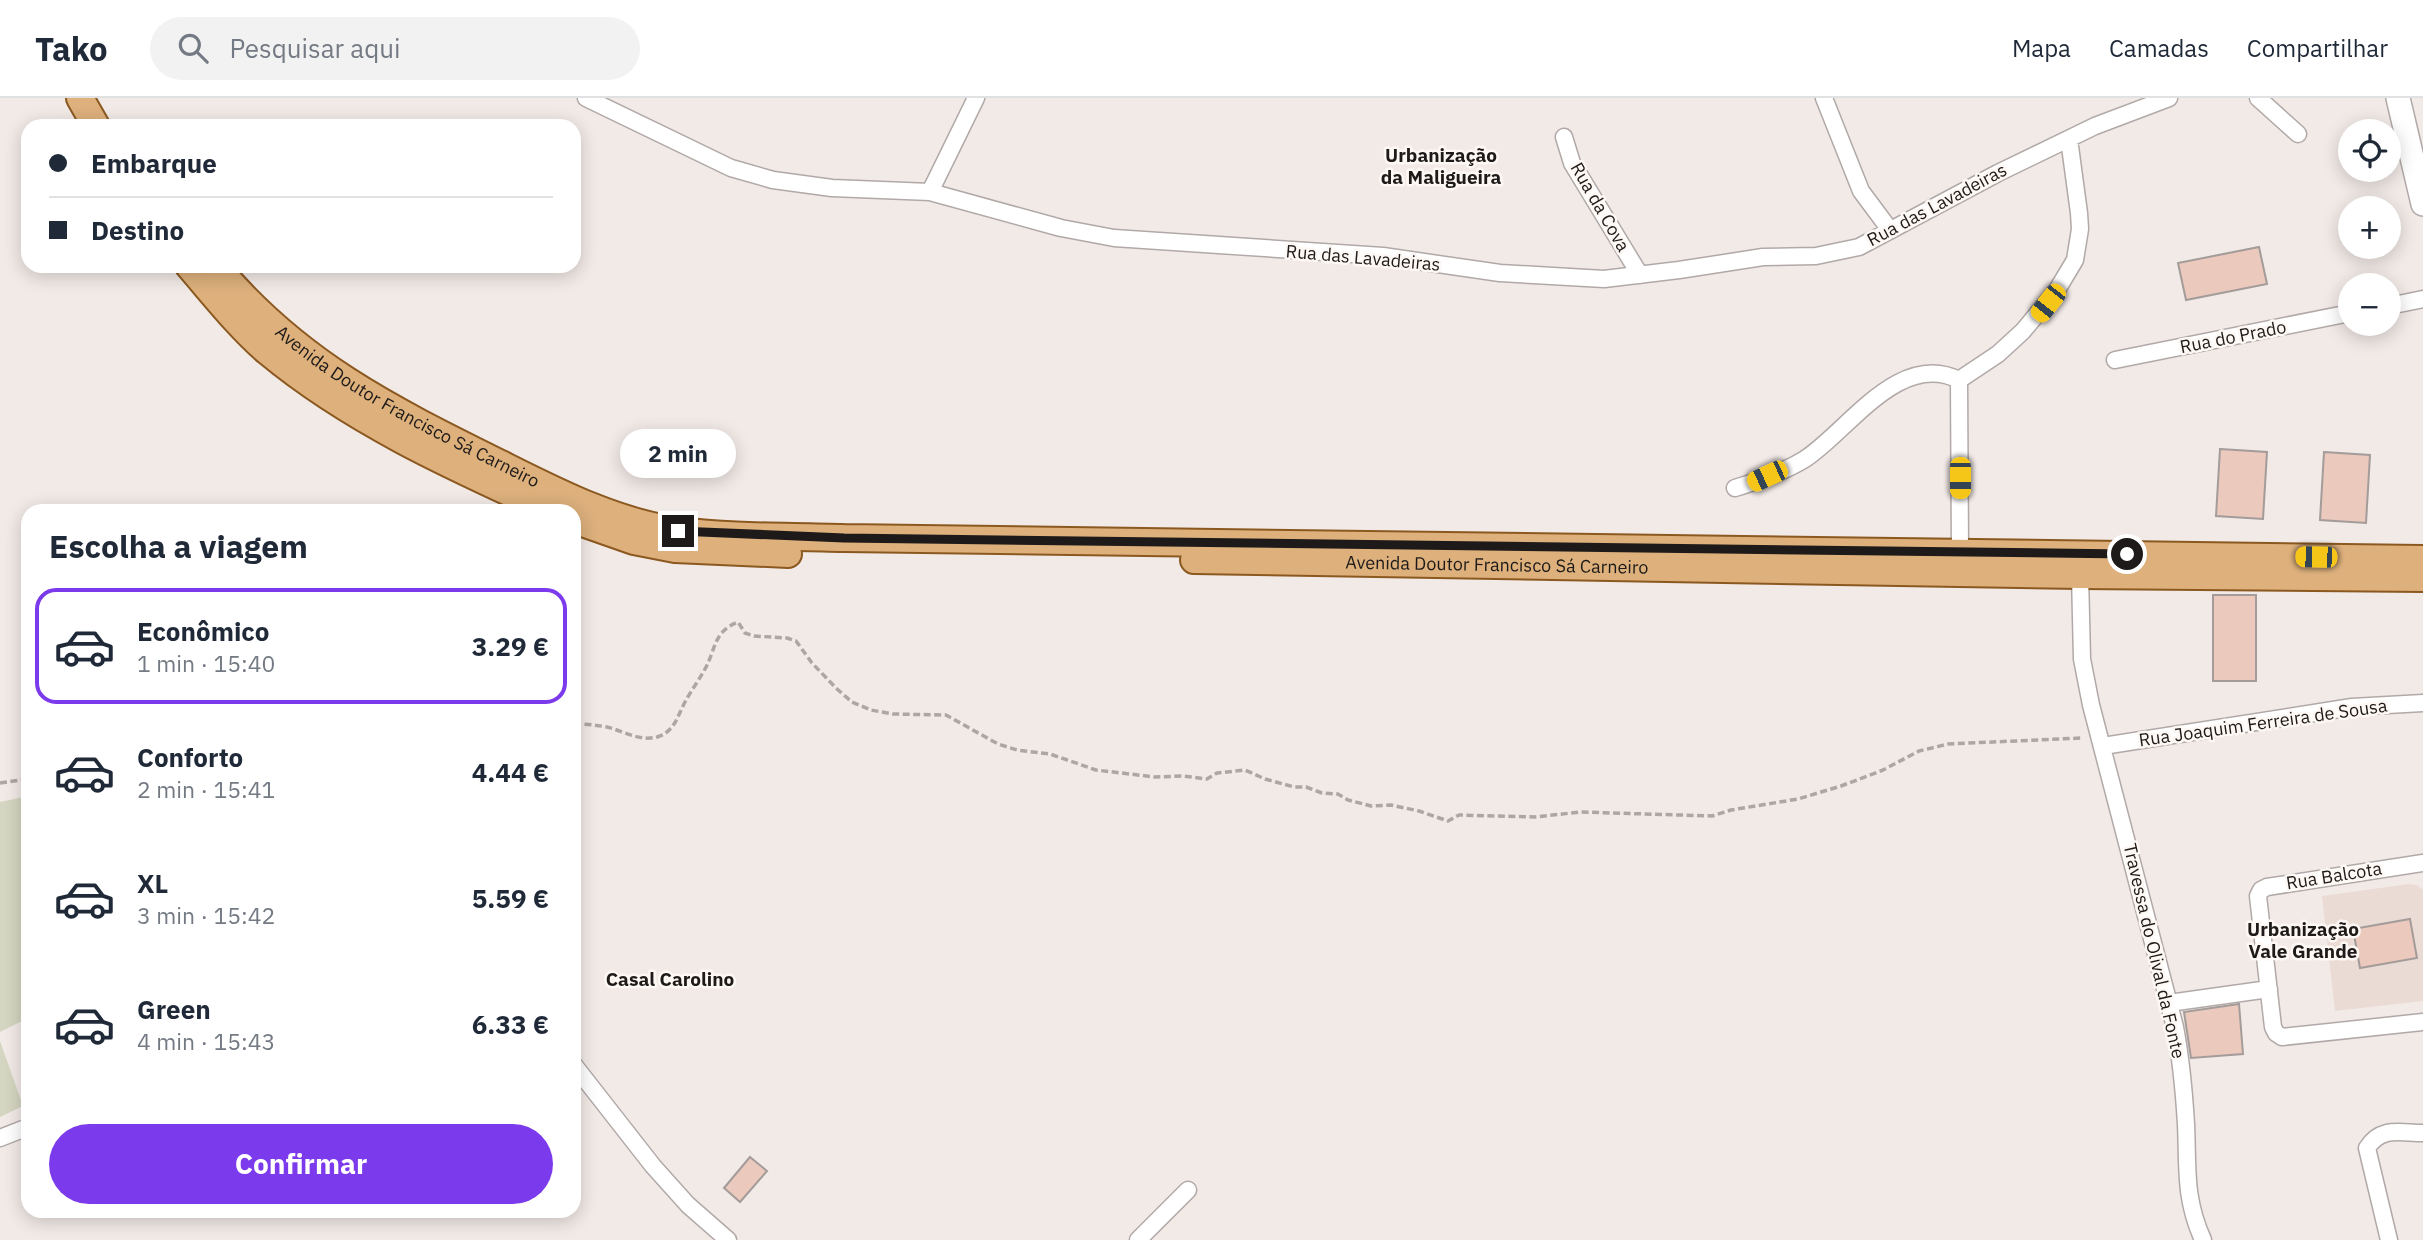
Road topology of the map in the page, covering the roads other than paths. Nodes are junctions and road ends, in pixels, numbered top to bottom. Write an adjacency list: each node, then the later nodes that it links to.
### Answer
1 (80, 98): 9 (main road)
2 (101, 98): 10 (main road)
3 (586, 98): 14 (street, Rua das Lavadeiras)
4 (976, 98): 14 (street)
5 (1824, 98): 16 (street)
6 (2169, 98): 13 (street, Rua das Lavadeiras)
7 (2258, 98): 11 (street)
8 (2398, 98): 15 (street)
9 (92, 119)
10 (112, 119)
11 (2298, 134)
12 (1564, 137): 19 (street, Rua da Cova)
13 (2069, 139): 16 (street, Rua das Lavadeiras); 24 (street)
14 (930, 192): 19 (street, Rua das Lavadeiras)
15 (2423, 204)
16 (1890, 230): 19 (street, Rua das Lavadeiras)
17 (195, 273): 26 (main road, Avenida Doutor Francisco Sá Carneiro)
18 (223, 273): 28 (main road, Avenida Doutor Francisco Sá Carneiro)
19 (1640, 275)
20 (2423, 299): 21 (street)
21 (2401, 304)
22 (2338, 315): 23 (street, Rua do Prado)
23 (2115, 360)
24 (1959, 380): 25 (street); 28 (street)
25 (1735, 488)
26 (535, 504)
27 (581, 522): 30 (main road, Avenida Doutor Francisco Sá Carneiro)
28 (1960, 552): 29 (main road, Avenida Doutor Francisco Sá Carneiro)
29 (2423, 559)
30 (2080, 575): 31 (main road, Avenida Doutor Francisco Sá Carneiro); 33 (street, Travessa do Olival da Fonte)
31 (2423, 578)
32 (2423, 706): 33 (street, Rua Joaquim Ferreira de Sousa)
33 (2102, 742): 36 (street, Travessa do Olival da Fonte)
34 (2423, 863): 35 (street, Rua Balcota)
35 (2269, 989): 36 (street); 37 (street, Rua Balcota)
36 (2169, 1003): 45 (street, Travessa do Olival da Fonte)
37 (2423, 1022)
38 (581, 1074): 43 (street)
39 (21, 1130): 41 (street)
40 (2423, 1133): 46 (street)
41 (0, 1138)
42 (1188, 1190): 44 (street)
43 (728, 1240)
44 (1138, 1240)
45 (2203, 1240)
46 (2389, 1240)

